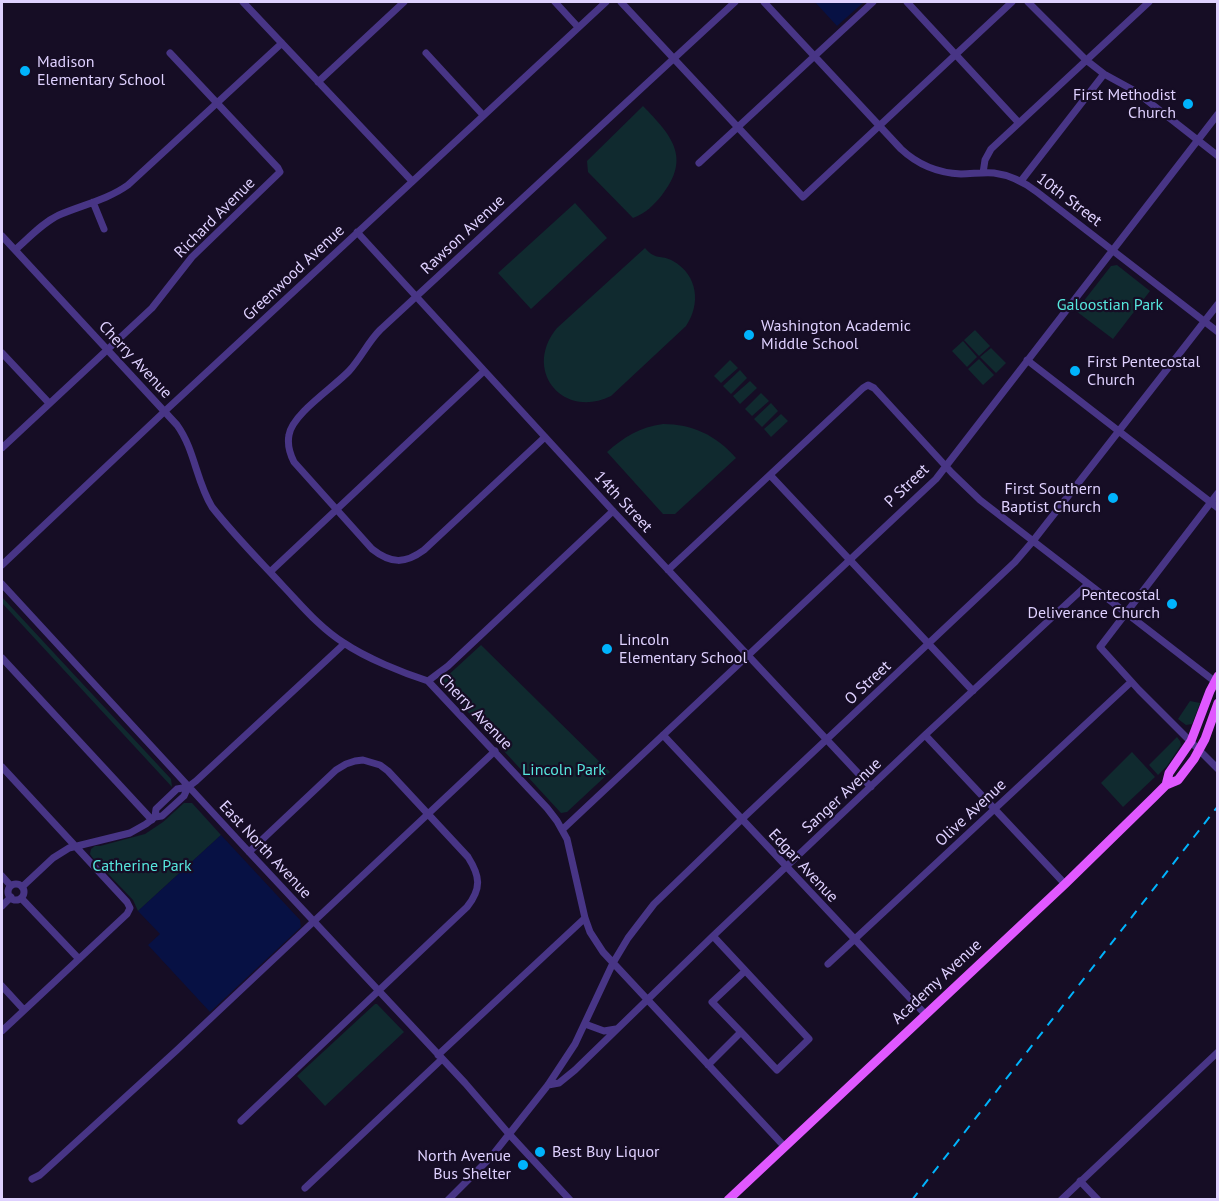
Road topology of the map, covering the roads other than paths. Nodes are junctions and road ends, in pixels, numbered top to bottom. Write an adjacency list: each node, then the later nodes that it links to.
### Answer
1 (243, 2): 14 (street)
2 (404, 2): 22 (street)
3 (555, 2): 13 (street)
4 (606, 2): 13 (street, Greenwood Avenue)
5 (621, 2): 19 (street)
6 (735, 2): 19 (street, Rawson Avenue)
7 (764, 2): 18 (street, 10th Street)
8 (873, 2): 18 (street)
9 (907, 2): 17 (street)
10 (1012, 2): 17 (street)
11 (1028, 2): 20 (street)
12 (1149, 2): 20 (street)
13 (578, 27): 25 (street, Greenwood Avenue)
14 (282, 43): 22 (street); 23 (street)
15 (170, 53): 23 (street, Richard Avenue)
16 (426, 53): 25 (street)
17 (955, 54): 26 (street); 27 (street)
18 (814, 56): 27 (street, 10th Street); 28 (street)
19 (674, 58): 28 (street); 41 (street, Rawson Avenue)
20 (1086, 60): 21 (street); 26 (street)
21 (1104, 74): 29 (street); 34 (street)
22 (318, 82): 33 (street)
23 (217, 103): 35 (street); 45 (street, Richard Avenue)
24 (1218, 114): 29 (street, P Street)
25 (483, 115): 33 (street, Greenwood Avenue)
26 (1018, 123): 32 (street)
27 (879, 125): 28 (street); 32 (street, 10th Street)
28 (738, 127): 31 (street)
29 (1197, 140): 30 (street); 40 (street, P Street)
30 (1218, 156)
31 (699, 163)
32 (983, 172): 34 (street, 10th Street)
33 (412, 181): 37 (street, Greenwood Avenue)
34 (1022, 182): 40 (street, 10th Street)
35 (93, 202): 36 (street); 39 (street)
36 (104, 229)
37 (357, 232): 41 (street, 14th Street); 50 (street, Greenwood Avenue)
38 (2, 236): 39 (street, Cherry Avenue)
39 (15, 250): 45 (street, Cherry Avenue)
40 (1112, 250): 43 (street, 10th Street); 47 (street, P Street)
41 (416, 297): 48 (street, 14th Street); 59 (street, Rawson Avenue)
42 (1218, 304): 43 (street, O Street)
43 (1204, 322): 44 (street, 10th Street); 51 (street, O Street)
44 (1218, 332)
45 (107, 349): 49 (street, Richard Avenue); 50 (street, Cherry Avenue)
46 (2, 353): 49 (street)
47 (1027, 360): 51 (street); 54 (street, P Street)
48 (484, 371): 52 (street, 14th Street); 59 (street)
49 (49, 403): 53 (street, Richard Avenue)
50 (165, 411): 63 (street, Greenwood Avenue); 65 (street, Cherry Avenue)
51 (1119, 432): 57 (street); 61 (street, O Street)
52 (545, 437): 59 (street, Rawson Avenue); 60 (street, 14th Street)
53 (2, 447)
54 (946, 466): 55 (street); 61 (street); 62 (street, P Street)
55 (770, 475): 62 (street); 64 (street)
56 (1218, 493): 57 (street)
57 (1210, 502): 58 (street); 68 (street)
58 (1218, 508)
59 (336, 510): 65 (street)
60 (613, 512): 64 (street, 14th Street); 73 (street)
61 (1033, 541): 67 (street); 70 (street, O Street)
62 (849, 560): 70 (street); 71 (street, P Street)
63 (2, 565)
64 (668, 570): 71 (street, 14th Street)
65 (270, 572): 69 (street, Cherry Avenue)
66 (2, 584): 87 (street, East North Avenue)
67 (1088, 584): 68 (street); 76 (street, Sanger Avenue)
68 (1126, 613): 74 (street); 75 (street)
69 (344, 644): 73 (street, Cherry Avenue); 87 (street)
70 (928, 645): 76 (street); 80 (street, O Street)
71 (748, 656): 78 (street, P Street); 80 (street, 14th Street)
72 (2, 657): 91 (street)
73 (428, 681): 83 (street, Cherry Avenue)
74 (1131, 681): 81 (street); 89 (street, Olive Avenue)
75 (1216, 681): 81 (main road, Academy Avenue)
76 (973, 692): 79 (street, Sanger Avenue)
77 (1218, 703): 82 (main road, Academy Avenue)
78 (663, 735): 92 (street, Edgar Avenue); 93 (street, P Street)
79 (925, 735): 88 (street, Sanger Avenue); 89 (street)
80 (827, 740): 88 (street, 14th Street); 92 (street, O Street)
81 (1191, 741): 82 (street); 86 (main road, Academy Avenue)
82 (1200, 750): 85 (street); 86 (main road, Academy Avenue)
83 (495, 751): 90 (street); 93 (street, Cherry Avenue)
84 (2, 767): 94 (street)
85 (1218, 769)
86 (1166, 784): 98 (main road, Academy Avenue)
87 (188, 787): 91 (street); 95 (street, East North Avenue)
88 (871, 787): 96 (street, Sanger Avenue)
89 (995, 809): 98 (street); 107 (street, Olive Avenue)
90 (428, 814): 95 (street); 105 (street); 113 (street)
91 (153, 818): 94 (street)
92 (741, 820): 96 (street, Edgar Avenue); 109 (street, O Street)
93 (563, 829): 104 (street, Cherry Avenue)
94 (75, 846): 100 (street); 108 (street)
95 (249, 852): 105 (street, East North Avenue)
96 (786, 867): 106 (street, Sanger Avenue); 107 (street, Edgar Avenue)
97 (2, 876): 99 (street)
98 (1065, 884): 116 (main road, Academy Avenue)
99 (11, 886): 100 (street); 101 (street)
100 (22, 887): 102 (street)
101 (10, 897): 102 (street); 103 (street)
102 (21, 898): 108 (street)
103 (2, 906)
104 (585, 918): 109 (street, Cherry Avenue); 122 (street)
105 (314, 922): 113 (street, East North Avenue); 128 (street)
106 (713, 936): 111 (street); 114 (street, Sanger Avenue)
107 (855, 940): 110 (street, Olive Avenue); 116 (street, Edgar Avenue)
108 (79, 959): 115 (street)
109 (613, 963): 114 (street, Cherry Avenue); 117 (street, O Street)
110 (828, 964)
111 (745, 971): 120 (street); 120 (street)
112 (2, 986): 115 (street)
113 (378, 991): 122 (street, East North Avenue); 125 (street)
114 (647, 999): 118 (street, Sanger Avenue); 123 (street, Cherry Avenue)
115 (24, 1010): 119 (street)
116 (925, 1014): 127 (main road, Academy Avenue)
117 (585, 1024): 118 (street); 124 (street, O Street)
118 (616, 1029): 124 (street, Sanger Avenue)
119 (2, 1031)
120 (741, 1032): 123 (street)
121 (1218, 1052): 129 (street)
122 (440, 1057): 126 (street, East North Avenue); 130 (street)
123 (708, 1065): 127 (street, Cherry Avenue)
124 (548, 1085): 126 (street, Sanger Avenue)
125 (241, 1121)
126 (509, 1134): 131 (street, Sanger Avenue); 132 (street, East North Avenue)
127 (784, 1146): 133 (main road, Academy Avenue)
128 (32, 1179)
129 (1080, 1181): 134 (street); 135 (street)
130 (305, 1188)
131 (448, 1200)
132 (570, 1200)
133 (728, 1200)
134 (1061, 1200)
135 (1098, 1200)

